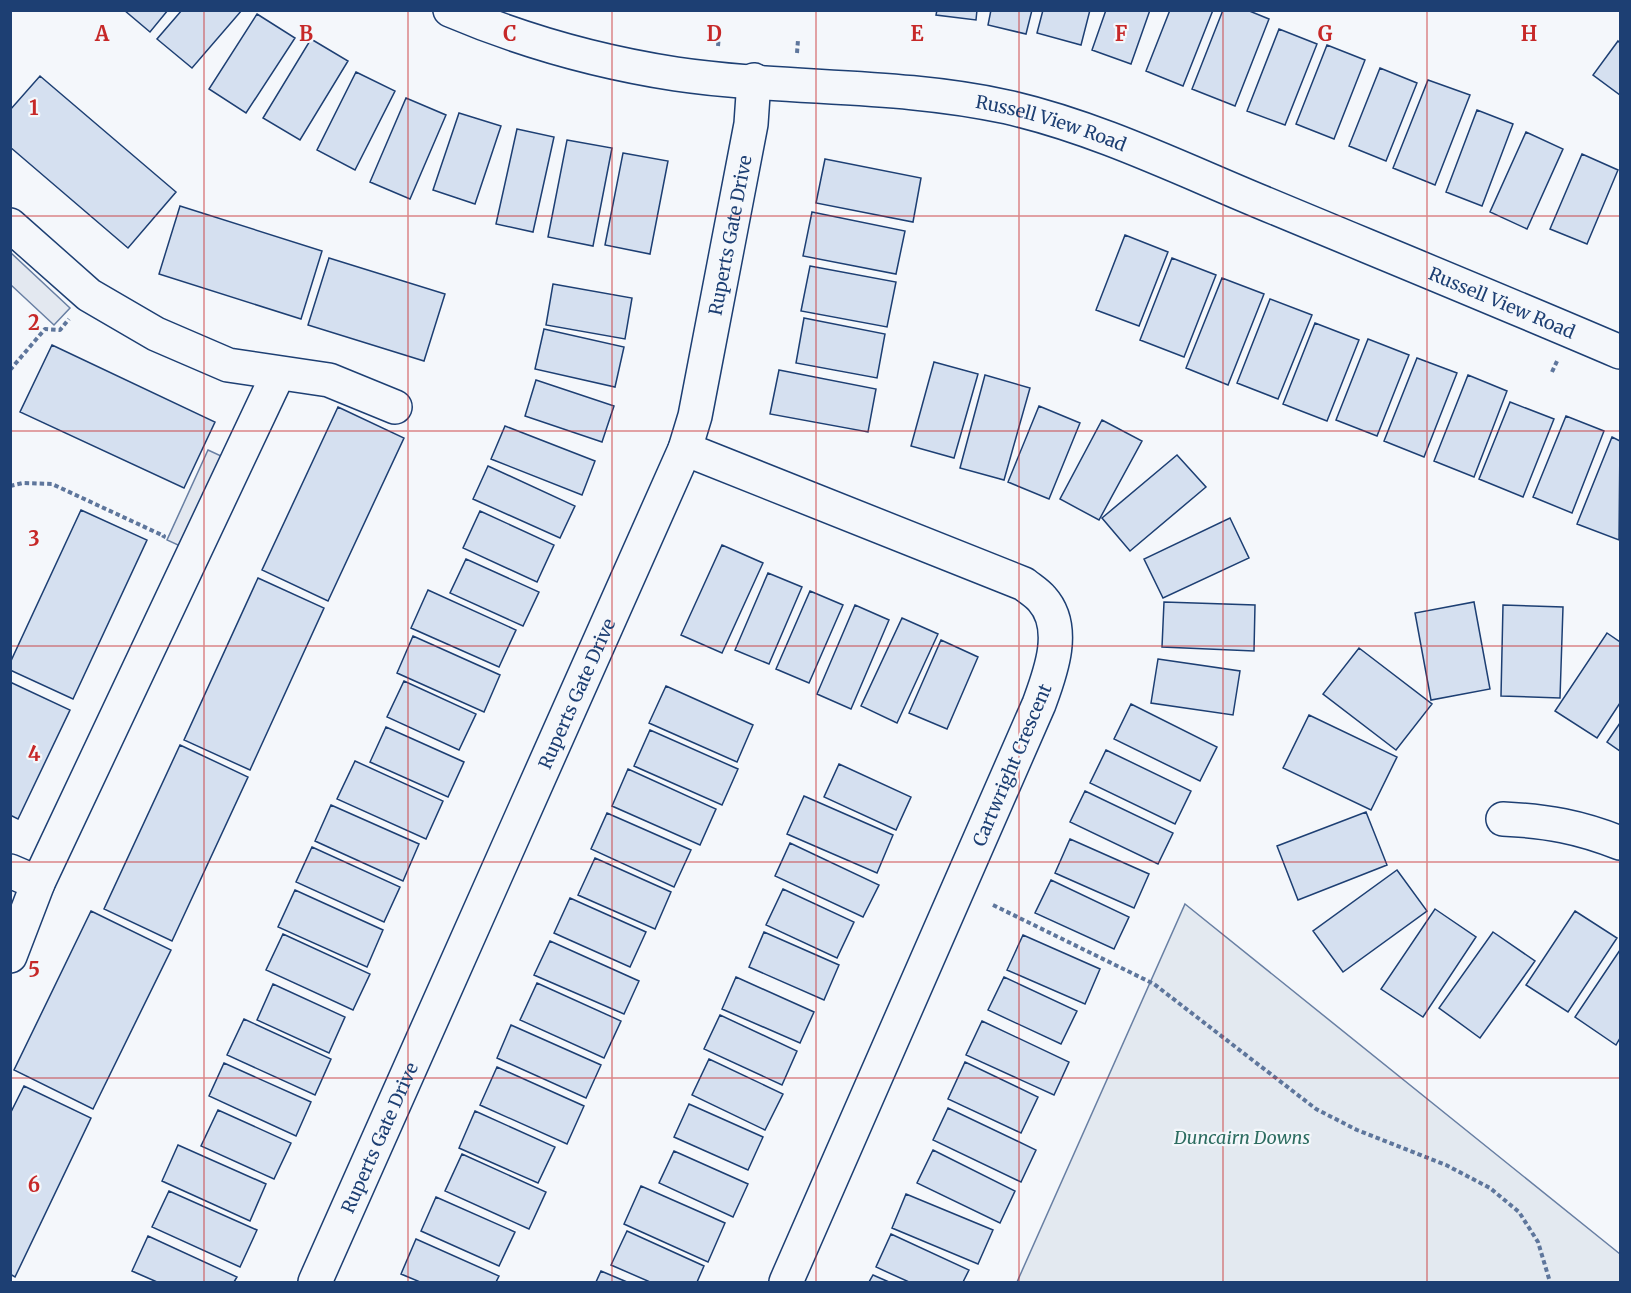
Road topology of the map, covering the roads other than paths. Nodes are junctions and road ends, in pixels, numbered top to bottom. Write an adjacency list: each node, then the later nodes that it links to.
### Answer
1 (450, 10): 2 (street, Russell View Road)
2 (754, 80): 4 (street, Russell View Road); 7 (street, Ruperts Gate Drive)
3 (10, 225): 5 (street)
4 (1615, 340)
5 (278, 374): 6 (street); 10 (street)
6 (395, 407)
7 (685, 449): 12 (street, Ruperts Gate Drive); 13 (street, Cartwright Crescent)
8 (1503, 819): 9 (street)
9 (1620, 843)
10 (24, 877): 11 (street)
11 (10, 956)
12 (315, 1282)
13 (786, 1282)

